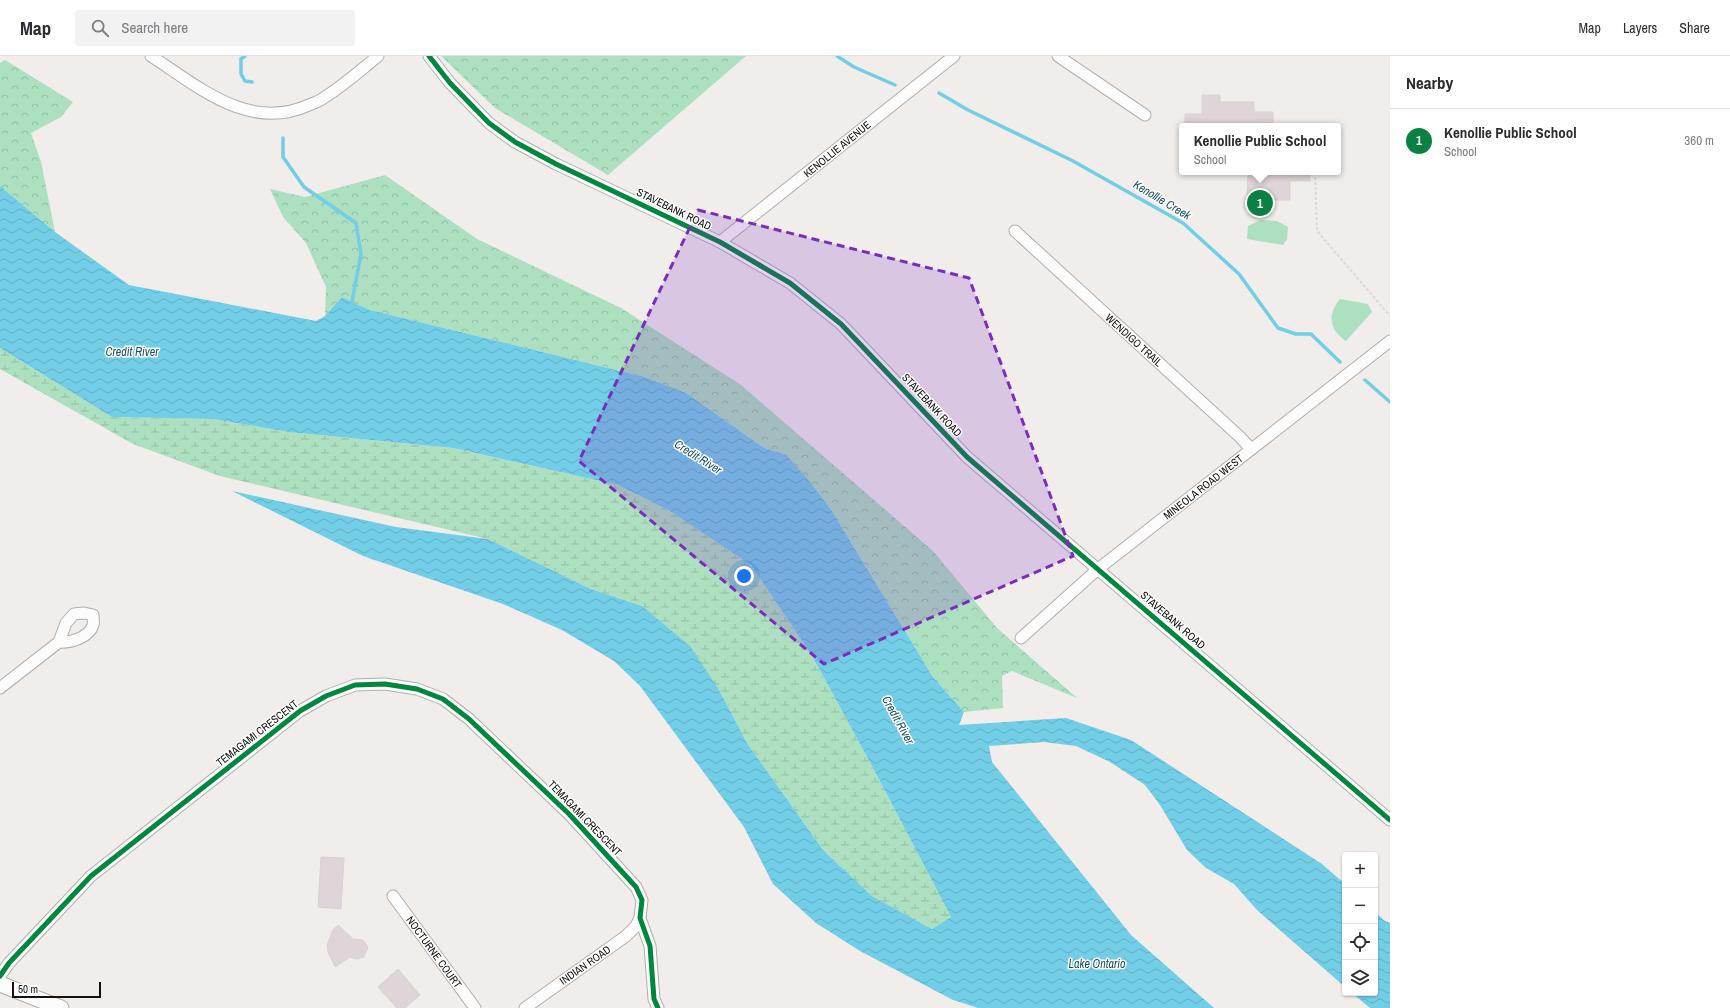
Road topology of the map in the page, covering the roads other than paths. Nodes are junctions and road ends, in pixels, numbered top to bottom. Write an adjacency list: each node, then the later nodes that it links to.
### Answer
1 (151, 56): 2 (street)
2 (378, 56)
3 (429, 56): 8 (street, STAVEBANK ROAD)
4 (954, 56): 8 (street, KENOLLIE AVENUE)
5 (1058, 56): 6 (street)
6 (1146, 115)
7 (1015, 231): 10 (street, WENDIGO TRAIL)
8 (720, 242): 11 (street, STAVEBANK ROAD)
9 (1390, 341): 10 (street, MINEOLA ROAD WEST)
10 (1251, 449): 11 (street, MINEOLA ROAD WEST)
11 (1098, 569): 12 (street, MINEOLA ROAD WEST); 15 (street, STAVEBANK ROAD)
12 (1021, 638)
13 (59, 642): 14 (street)
14 (0, 688)
15 (1390, 820)
16 (393, 896): 21 (street, NOCTURNE COURT)
17 (640, 918): 18 (street, TEMAGAMI CRESCENT); 22 (street, INDIAN ROAD); 23 (street, TEMAGAMI CRESCENT)
18 (0, 976)
19 (0, 984): 20 (main road)
20 (61, 1008)
21 (475, 1008)
22 (525, 1008)
23 (658, 1008)

